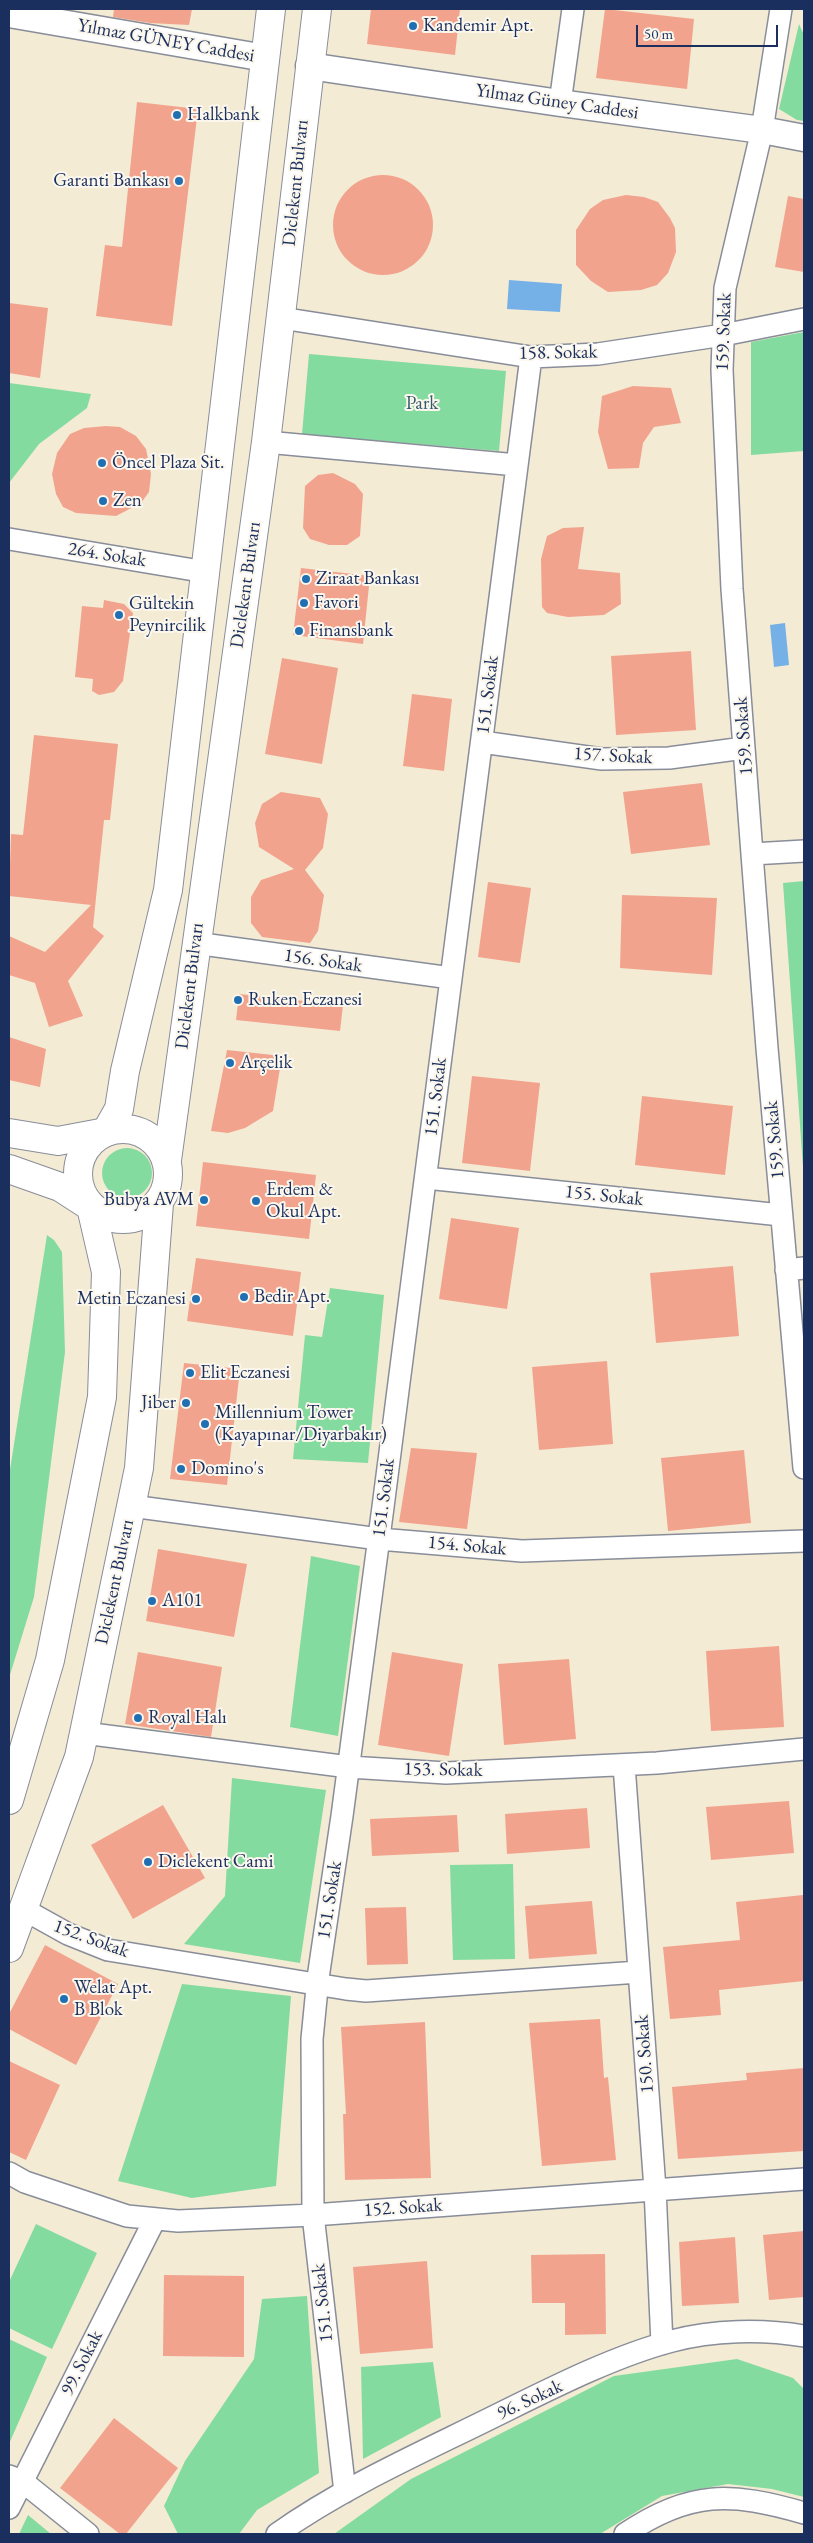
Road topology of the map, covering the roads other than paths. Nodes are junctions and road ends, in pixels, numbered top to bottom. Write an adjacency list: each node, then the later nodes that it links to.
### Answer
1 (271, 9): 6 (main road, Diclekent Bulvarı)
2 (317, 9): 7 (main road, Diclekent Bulvarı)
3 (573, 9): 8 (street)
4 (781, 9): 9 (street, 159. Sokak)
5 (9, 14): 6 (street, Yılmaz GÜNEY Caddesi)
6 (265, 58): 18 (main road, Diclekent Bulvarı)
7 (309, 66): 8 (street, Yılmaz Güney Caddesi); 11 (main road, Diclekent Bulvarı)
8 (560, 103): 9 (street, Yılmaz Güney Caddesi)
9 (762, 130): 10 (street, Yılmaz Güney Caddesi); 13 (street, 159. Sokak)
10 (804, 138)
11 (281, 318): 14 (street, 158. Sokak); 15 (main road, Diclekent Bulvarı)
12 (804, 319): 13 (street, 158. Sokak)
13 (723, 335): 14 (street, 158. Sokak); 20 (street, 159. Sokak)
14 (531, 357): 16 (street, 151. Sokak)
15 (266, 442): 16 (street); 23 (main road, Diclekent Bulvarı)
16 (517, 465): 19 (street, 151. Sokak)
17 (9, 539): 18 (street, 264. Sokak)
18 (206, 572): 25 (main road, Diclekent Bulvarı)
19 (482, 742): 20 (street, 157. Sokak); 24 (street, 151. Sokak)
20 (744, 748): 22 (street, 159. Sokak)
21 (804, 851): 22 (street)
22 (752, 854): 32 (street, 159. Sokak)
23 (195, 943): 24 (street, 156. Sokak); 27 (main road, Diclekent Bulvarı)
24 (451, 978): 29 (street, 151. Sokak)
25 (106, 1132): 26 (main road); 27 (main road); 31 (main road)
26 (9, 1133)
27 (167, 1160): 30 (main road)
28 (9, 1169): 31 (main road)
29 (426, 1178): 32 (street, 155. Sokak); 36 (street, 151. Sokak)
30 (159, 1203): 31 (main road); 35 (main road, Diclekent Bulvarı)
31 (92, 1207): 42 (main road)
32 (781, 1215): 33 (street, 159. Sokak)
33 (795, 1269): 34 (street, 159. Sokak)
34 (804, 1468)
35 (131, 1506): 36 (street, 154. Sokak); 38 (main road, Diclekent Bulvarı)
36 (379, 1539): 37 (street, 154. Sokak); 41 (street, 151. Sokak)
37 (804, 1542)
38 (84, 1733): 41 (street, 153. Sokak); 43 (main road, Diclekent Bulvarı)
39 (804, 1750): 40 (street, 153. Sokak)
40 (624, 1765): 41 (street, 153. Sokak); 45 (street, 150. Sokak)
41 (349, 1767): 46 (street, 151. Sokak)
42 (9, 1800)
43 (23, 1909): 44 (main road, Diclekent Bulvarı); 46 (street, 152. Sokak)
44 (9, 1948)
45 (639, 1972): 46 (street, 152. Sokak); 49 (street, 150. Sokak)
46 (318, 1983): 50 (street, 151. Sokak)
47 (9, 2173): 51 (street, 152. Sokak)
48 (804, 2179): 49 (street, 152. Sokak)
49 (655, 2189): 50 (street, 152. Sokak); 53 (street, 150. Sokak)
50 (313, 2215): 51 (street, 152. Sokak); 55 (street, 151. Sokak)
51 (156, 2219): 54 (street, 99. Sokak)
52 (804, 2336): 53 (street, 96. Sokak)
53 (662, 2344): 55 (street, 96. Sokak)
54 (15, 2478): 56 (street, 99. Sokak); 58 (street)
55 (345, 2492): 59 (street, 96. Sokak)
56 (9, 2508)
57 (804, 2513): 60 (street)
58 (88, 2534)
59 (277, 2534)
60 (625, 2534)

